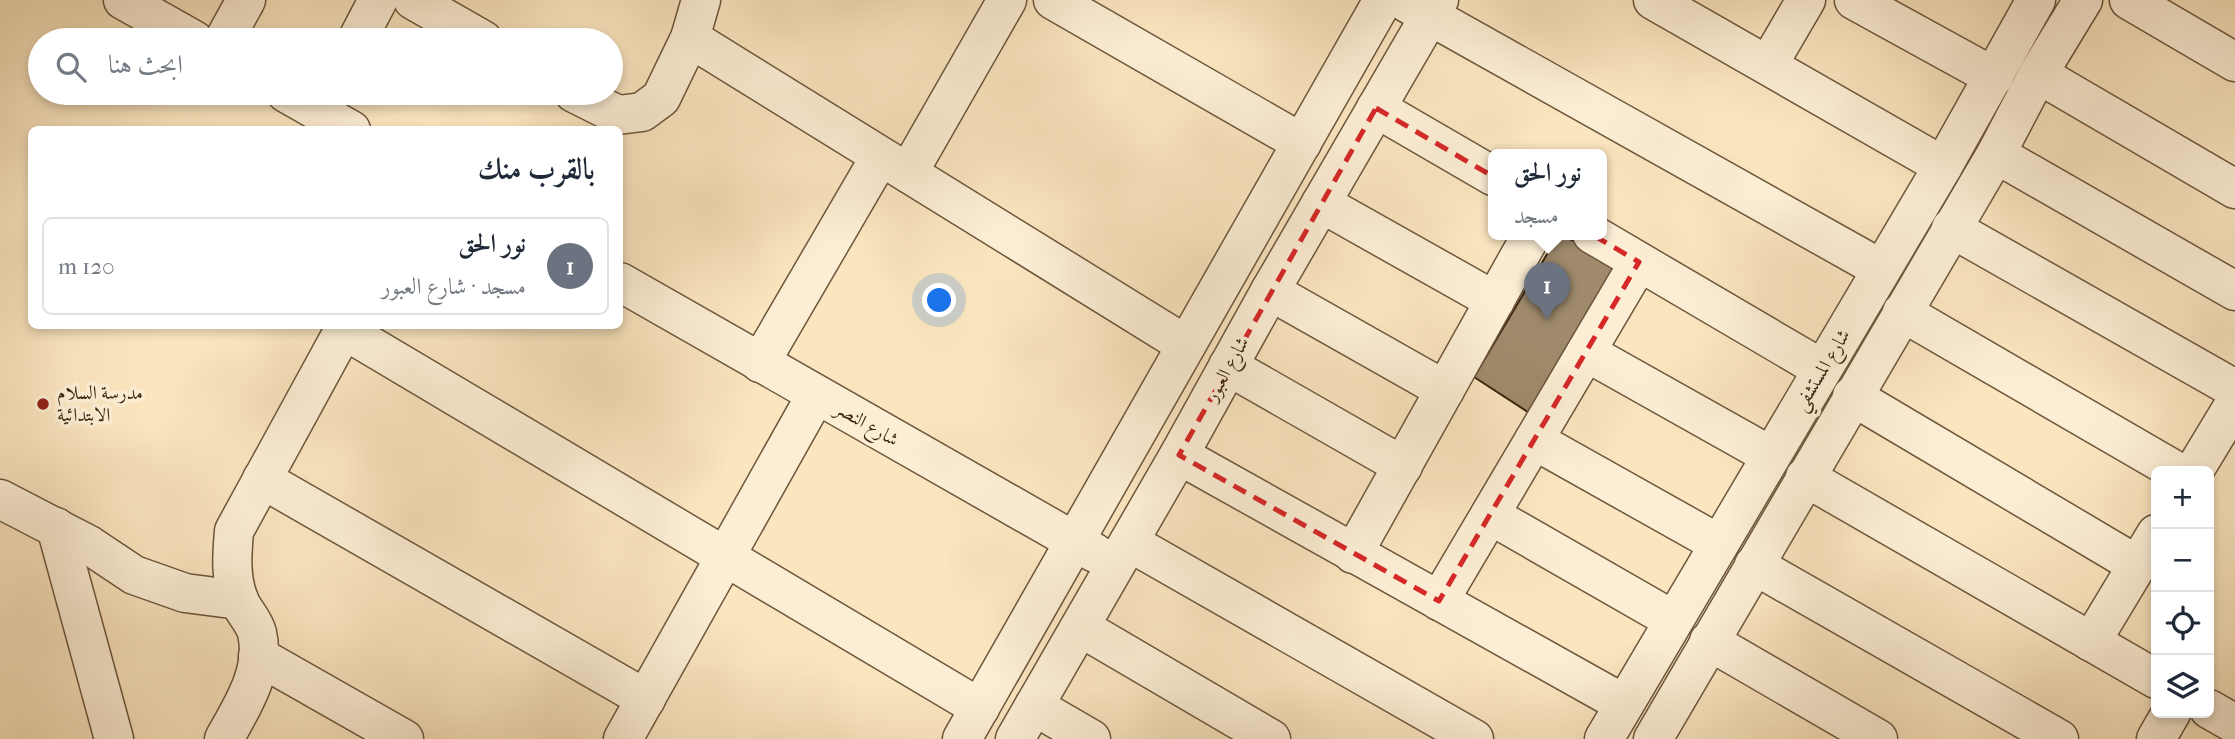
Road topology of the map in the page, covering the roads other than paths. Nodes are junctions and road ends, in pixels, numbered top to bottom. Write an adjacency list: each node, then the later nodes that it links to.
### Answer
1 (123, 0): 16 (street)
2 (246, 0): 17 (street)
3 (378, 0): 18 (street)
4 (413, 0): 19 (street)
5 (701, 0): 20 (street)
6 (1007, 0): 29 (street)
7 (1053, 0): 27 (street)
8 (1383, 0): 27 (street)
9 (1653, 0): 22 (street)
10 (1806, 0): 22 (street)
11 (1854, 0): 24 (street)
12 (2036, 0): 24 (street, شارع المستشفي)
13 (2083, 0): 23 (street, شارع المستشفي)
14 (2129, 0): 21 (street)
15 (1423, 6): 26 (street, شارع العبور); 38 (street)
16 (173, 28)
17 (231, 28)
18 (363, 28)
19 (462, 28)
20 (690, 38): 25 (street); 29 (street)
21 (2235, 62)
22 (1769, 65): 30 (street)
23 (2038, 74): 28 (street, شارع المستشفي); 32 (street)
24 (1994, 77): 30 (street, شارع المستشفي)
25 (598, 105)
26 (1376, 108): 31 (street); 33 (street, شارع العبور)
27 (1302, 143): 46 (street)
28 (1996, 154): 34 (street, شارع المستشفي); 41 (street)
29 (894, 165): 46 (street); 48 (street)
30 (1944, 166): 38 (street, شارع المستشفي)
31 (1488, 173)
32 (2235, 189)
33 (1321, 203): 40 (street, شارع العبور); 42 (street)
34 (1951, 228): 43 (street, شارع المستشفي); 51 (street)
35 (1529, 240): 42 (street)
36 (1602, 240): 37 (street)
37 (1639, 262): 47 (street); 50 (street)
38 (1881, 269): 50 (street, شارع المستشفي)
39 (623, 284): 48 (street, شارع النصر)
40 (1270, 291): 49 (street, شارع العبور); 52 (street)
41 (2235, 291)
42 (1495, 301): 52 (street)
43 (1902, 312): 54 (street, شارع المستشفي); 60 (street)
44 (344, 329): 63 (street)
45 (347, 329): 72 (street)
46 (1186, 345): 67 (street)
47 (1586, 352): 56 (street); 58 (street)
48 (760, 363): 53 (street, شارع النصر)
49 (1228, 366): 57 (street, شارع العبور); 59 (street)
50 (1822, 369): 58 (street, شارع المستشفي)
51 (2235, 389)
52 (1445, 390): 59 (street)
53 (816, 395): 67 (street, شارع النصر); 72 (street)
54 (1852, 396): 62 (street, شارع المستشفي); 69 (street)
55 (2235, 403): 61 (street)
56 (1534, 440): 65 (street); 68 (street)
57 (1179, 455): 70 (street, شارع العبور); 71 (street)
58 (1771, 456): 68 (street, شارع المستشفي)
59 (1402, 466): 71 (street)
60 (2167, 466)
61 (2197, 466)
62 (1805, 477): 73 (street, شارع المستشفي); 79 (street)
63 (262, 479): 74 (street); 82 (street)
64 (0, 499): 66 (street)
65 (1490, 515): 75 (street); 76 (street)
66 (56, 527): 74 (street); 91 (street)
67 (1075, 541): 70 (street, شارع النصر); 87 (street)
68 (1719, 544): 76 (street, شارع المستشفي)
69 (2147, 549): 79 (street)
70 (1122, 553): 77 (street, شارع العبور); 97 (street, شارع النصر)
71 (1353, 554): 75 (street)
72 (726, 557): 82 (street); 87 (street)
73 (1754, 565): 78 (street, شارع المستشفي); 100 (street)
74 (239, 600): 80 (street)
75 (1439, 601): 83 (street)
76 (1674, 620): 83 (street, شارع المستشفي)
77 (1080, 627): 84 (street, شارع العبور); 89 (street)
78 (1709, 641): 90 (street, شارع المستشفي); 99 (street)
79 (2091, 642): 81 (street)
80 (258, 656): 92 (street); 93 (street)
81 (2151, 676)
82 (646, 699): 94 (street)
83 (1624, 704): 98 (street, شارع المستشفي)
84 (1034, 706): 95 (street, شارع العبور); 96 (street)
85 (2214, 712): 88 (street)
86 (2168, 718): 101 (street)
87 (971, 723)
88 (2235, 724)
89 (1251, 734)
90 (1666, 734)
91 (114, 739)
92 (224, 739)
93 (404, 739)
94 (623, 739)
95 (1015, 739)
96 (1091, 739)
97 (1474, 739)
98 (1604, 739)
99 (1878, 739)
100 (2059, 739)
101 (2156, 739)

